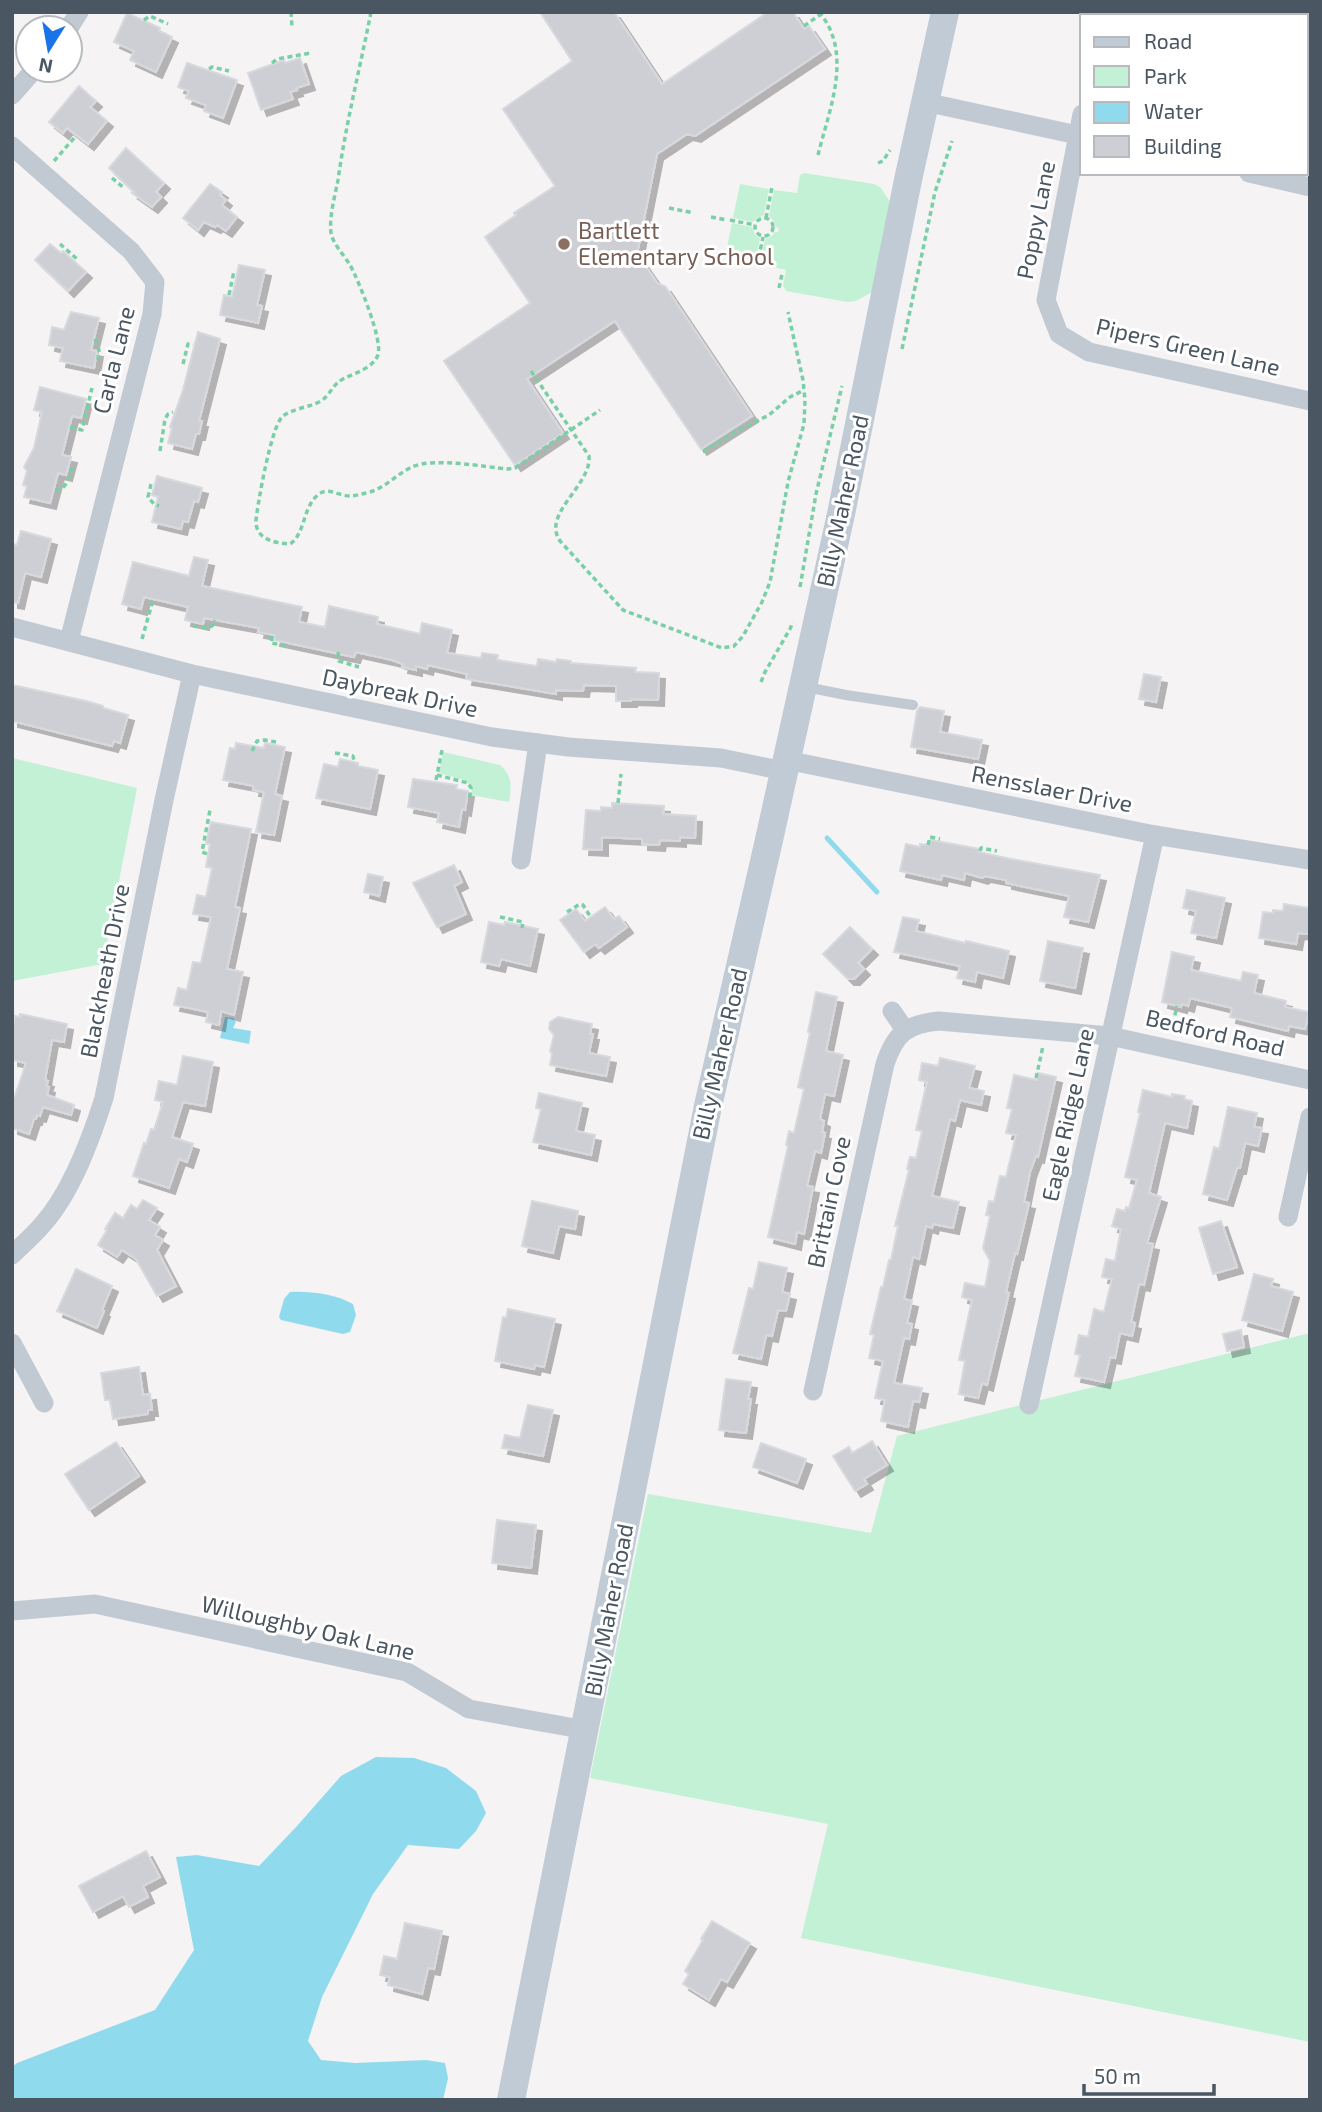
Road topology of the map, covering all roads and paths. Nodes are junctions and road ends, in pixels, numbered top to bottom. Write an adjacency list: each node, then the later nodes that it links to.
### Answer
1 (291, 12): 7 (path)
2 (371, 12): 53 (path)
3 (945, 12): 13 (main road, Billy Maher Road)
4 (820, 13): 8 (path); 18 (path)
5 (145, 20): 6 (path)
6 (168, 24)
7 (292, 26)
8 (804, 26)
9 (311, 53): 10 (path)
10 (272, 64)
11 (209, 69): 12 (path)
12 (229, 71)
13 (925, 102): 14 (street); 74 (main road, Billy Maher Road)
14 (1080, 136): 39 (street, Poppy Lane)
15 (75, 137): 19 (path)
16 (952, 141): 42 (path)
17 (12, 146): 68 (street, Carla Lane)
18 (818, 155)
19 (54, 161)
20 (1258, 175): 23 (street)
21 (112, 178): 24 (path)
22 (772, 187): 28 (path)
23 (1310, 187)
24 (124, 188)
25 (669, 208): 26 (path)
26 (694, 213)
27 (711, 217): 29 (path)
28 (766, 218): 29 (path); 30 (path)
29 (755, 225): 30 (path)
30 (763, 237): 33 (path)
31 (60, 244): 32 (path)
32 (75, 260)
33 (757, 266)
34 (234, 271): 37 (path)
35 (782, 274): 36 (path)
36 (779, 288)
37 (229, 295)
38 (788, 312): 48 (path)
39 (1059, 334): 49 (street, Pipers Green Lane)
40 (94, 340): 43 (path)
41 (193, 345): 44 (path)
42 (902, 349)
43 (98, 360)
44 (183, 364)
45 (531, 371): 53 (path)
46 (844, 377): 60 (path)
47 (92, 388): 52 (path)
48 (804, 390): 53 (path); 55 (path)
49 (1310, 401)
50 (600, 410): 53 (path)
51 (173, 412): 54 (path)
52 (70, 427)
53 (571, 430)
54 (160, 451)
55 (703, 452)
56 (72, 467): 58 (path)
57 (151, 484): 59 (path)
58 (55, 490)
59 (159, 506)
60 (800, 589)
61 (153, 600): 67 (path)
62 (215, 620): 64 (path)
63 (793, 620): 73 (path)
64 (193, 626)
65 (12, 627): 68 (street, Daybreak Drive)
66 (272, 636): 69 (path)
67 (142, 639)
68 (69, 641): 72 (street, Daybreak Drive)
69 (288, 646)
70 (338, 652): 71 (path)
71 (359, 667)
72 (192, 674): 77 (street, Daybreak Drive); 109 (street, Blackheath Drive)
73 (761, 682)
74 (803, 687): 75 (lane); 82 (main road, Billy Maher Road)
75 (913, 705)
76 (276, 743): 79 (path)
77 (538, 743): 82 (street, Daybreak Drive); 93 (street)
78 (442, 750): 84 (path)
79 (253, 751)
80 (335, 753): 81 (path)
81 (354, 761)
82 (785, 766): 87 (street, Rensslaer Drive); 115 (main road, Billy Maher Road)
83 (621, 774): 85 (path)
84 (469, 801)
85 (618, 803)
86 (211, 810): 92 (path)
87 (1156, 835): 94 (street, Rensslaer Drive); 103 (street, Eagle Ridge Lane)
88 (940, 839): 89 (path)
89 (928, 845)
90 (997, 851): 91 (path)
91 (979, 852)
92 (207, 855)
93 (522, 860)
94 (1310, 860)
95 (567, 912): 96 (path)
96 (590, 916)
97 (500, 917): 98 (path)
98 (522, 928)
99 (1177, 1006): 102 (path)
100 (892, 1012): 101 (street)
101 (905, 1030): 103 (street); 111 (street, Brittain Cove)
102 (1171, 1033)
103 (1110, 1036): 106 (street, Bedford Road); 113 (street, Eagle Ridge Lane)
104 (1044, 1042): 105 (path)
105 (1036, 1079)
106 (1310, 1080)
107 (1310, 1117): 108 (street)
108 (1288, 1217)
109 (12, 1255)
110 (12, 1343): 112 (street)
111 (813, 1391)
112 (44, 1403)
113 (1029, 1405)
114 (12, 1611): 115 (street, Willoughby Oak Lane)
115 (586, 1730): 116 (main road, Billy Maher Road)
116 (511, 2100)

